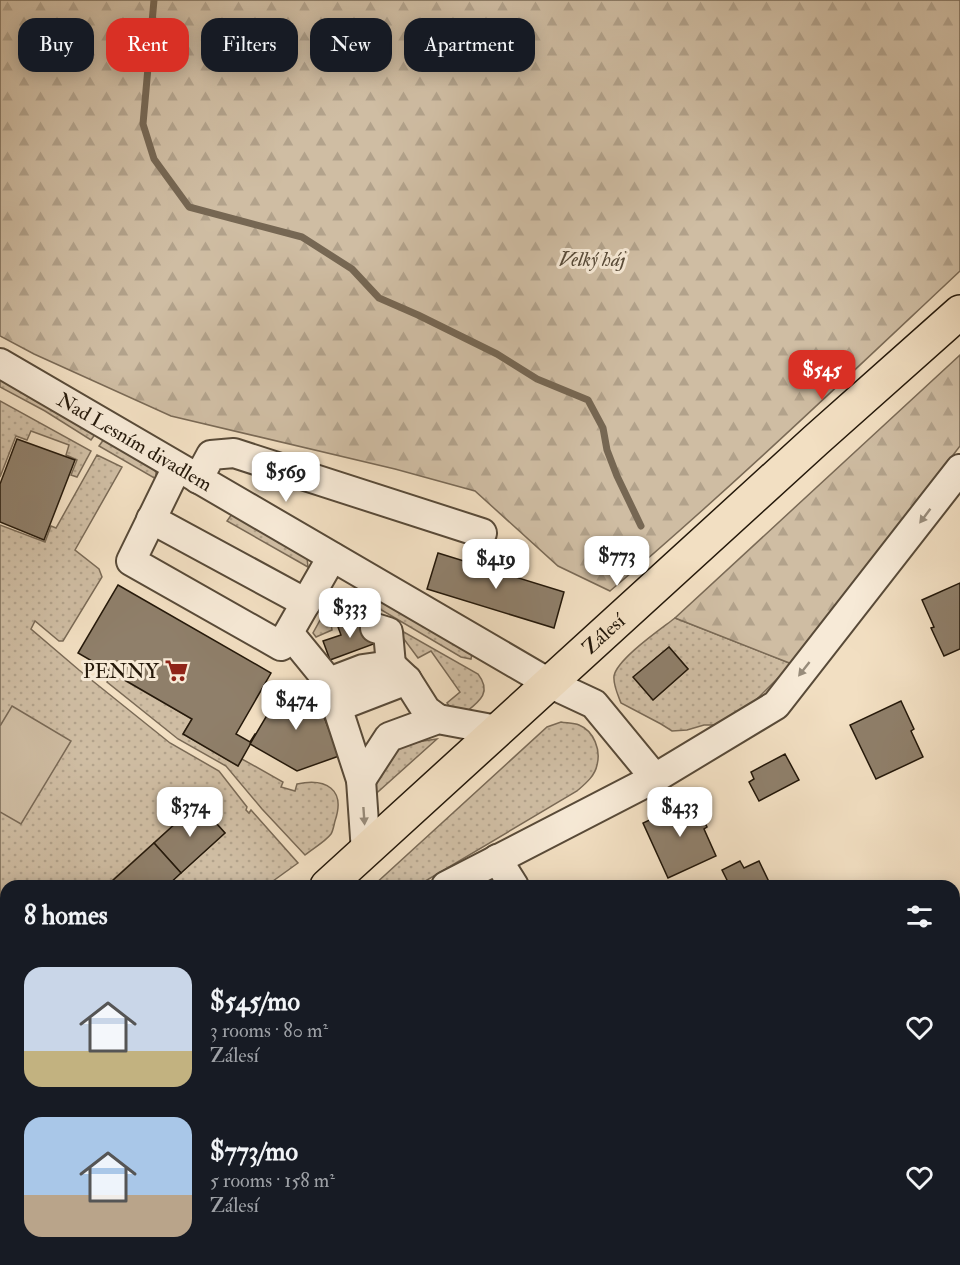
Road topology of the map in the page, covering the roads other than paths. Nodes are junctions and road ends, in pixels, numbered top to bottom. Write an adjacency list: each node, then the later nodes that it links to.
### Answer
1 (960, 312): 13 (main road, Zálesí)
2 (0, 363): 4 (street, Nad Lesním divadlem)
3 (960, 469): 17 (street, one-way to 17)
4 (188, 473): 5 (street); 6 (street); 7 (street, Nad Lesním divadlem)
5 (151, 519): 8 (street); 10 (street)
6 (482, 534)
7 (332, 557): 8 (street); 13 (street, Nad Lesním divadlem)
8 (306, 603): 10 (street)
9 (375, 628): 11 (street)
10 (289, 633): 12 (street)
11 (399, 672): 12 (street); 14 (street)
12 (327, 676): 16 (street)
13 (549, 683): 15 (main road, Zálesí); 17 (street, Nad Lesním divadlem)
14 (432, 714): 15 (street); 16 (street); 18 (street)
15 (497, 730): 19 (main road, Zálesí)
16 (348, 739): 18 (street)
17 (655, 777): 20 (street)
18 (361, 780): 19 (street, one-way to 19)
19 (366, 852): 21 (main road, Zálesí)
20 (497, 859): 22 (street); 23 (street)
21 (334, 880)
22 (457, 880)
23 (510, 880)

